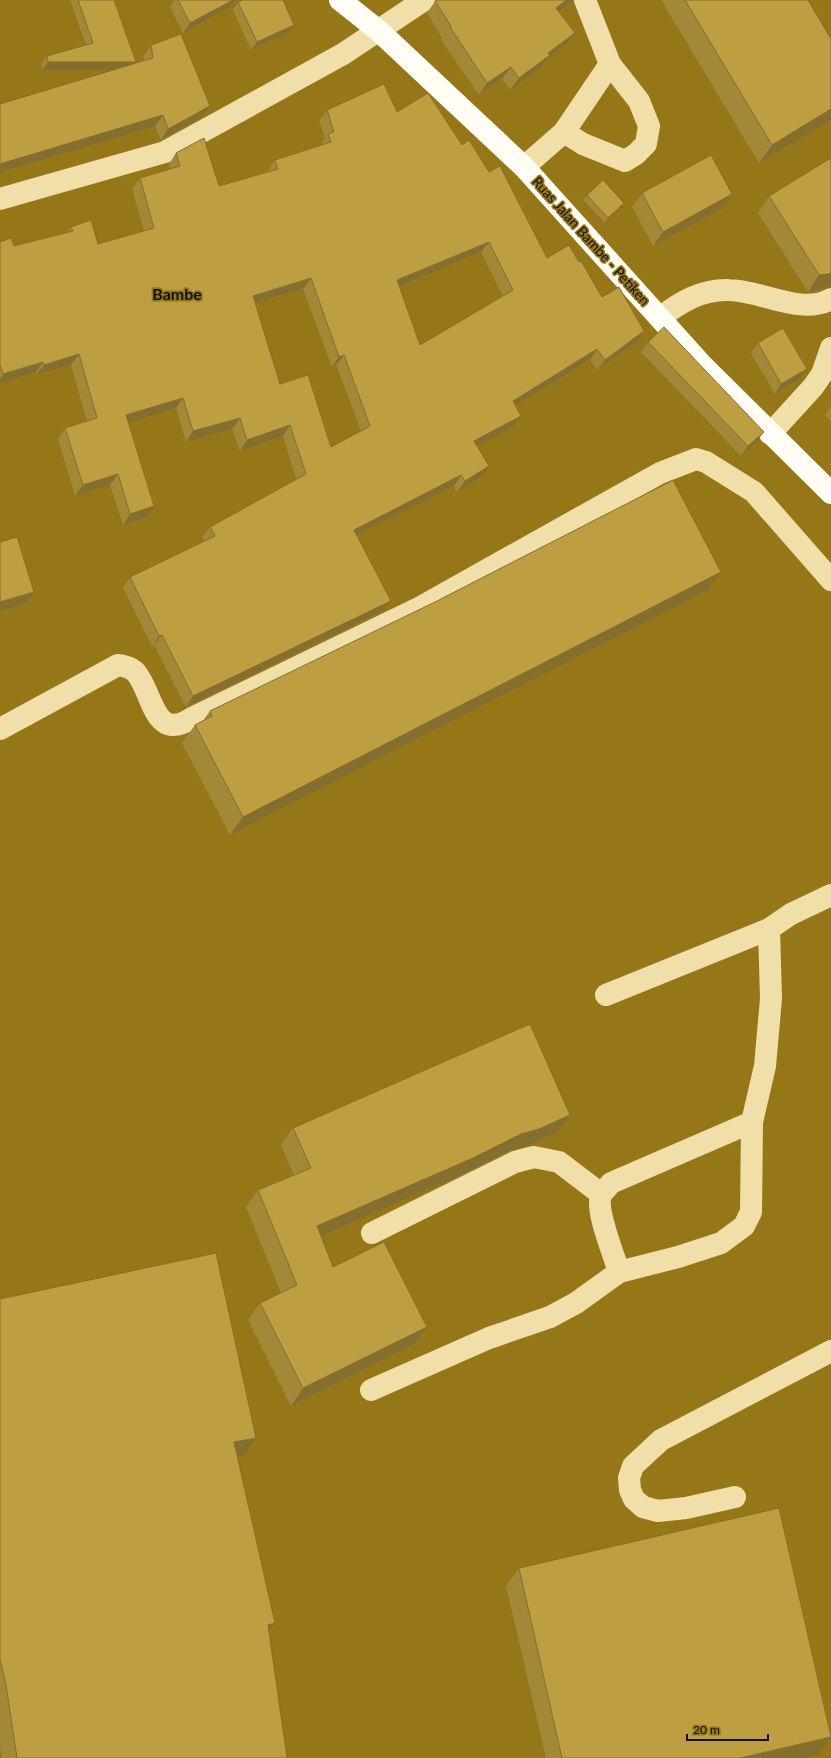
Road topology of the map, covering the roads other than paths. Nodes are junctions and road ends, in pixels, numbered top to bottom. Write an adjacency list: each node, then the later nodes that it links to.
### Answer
1 (340, 0): 4 (main road, Ruas Jalan Bambe - Petiken)
2 (424, 0): 4 (street)
3 (585, 0): 5 (street)
4 (379, 31): 7 (main road, Ruas Jalan Bambe - Petiken); 8 (street)
5 (610, 64): 6 (street); 6 (street)
6 (564, 132): 7 (street)
7 (524, 167): 10 (main road, Ruas Jalan Bambe - Petiken)
8 (0, 199)
9 (831, 299): 10 (street)
10 (660, 318): 12 (main road, Ruas Jalan Bambe - Petiken)
11 (831, 348): 12 (street)
12 (770, 434): 13 (main road, Ruas Jalan Bambe - Petiken)
13 (831, 493)
14 (831, 580): 15 (street)
15 (0, 728)
16 (831, 895): 17 (street)
17 (769, 929): 18 (street); 19 (street)
18 (606, 995)
19 (752, 1122): 20 (street); 22 (street)
20 (601, 1194): 21 (street); 22 (street)
21 (372, 1233)
22 (619, 1272): 24 (street)
23 (831, 1351): 25 (street)
24 (371, 1390)
25 (735, 1497)

